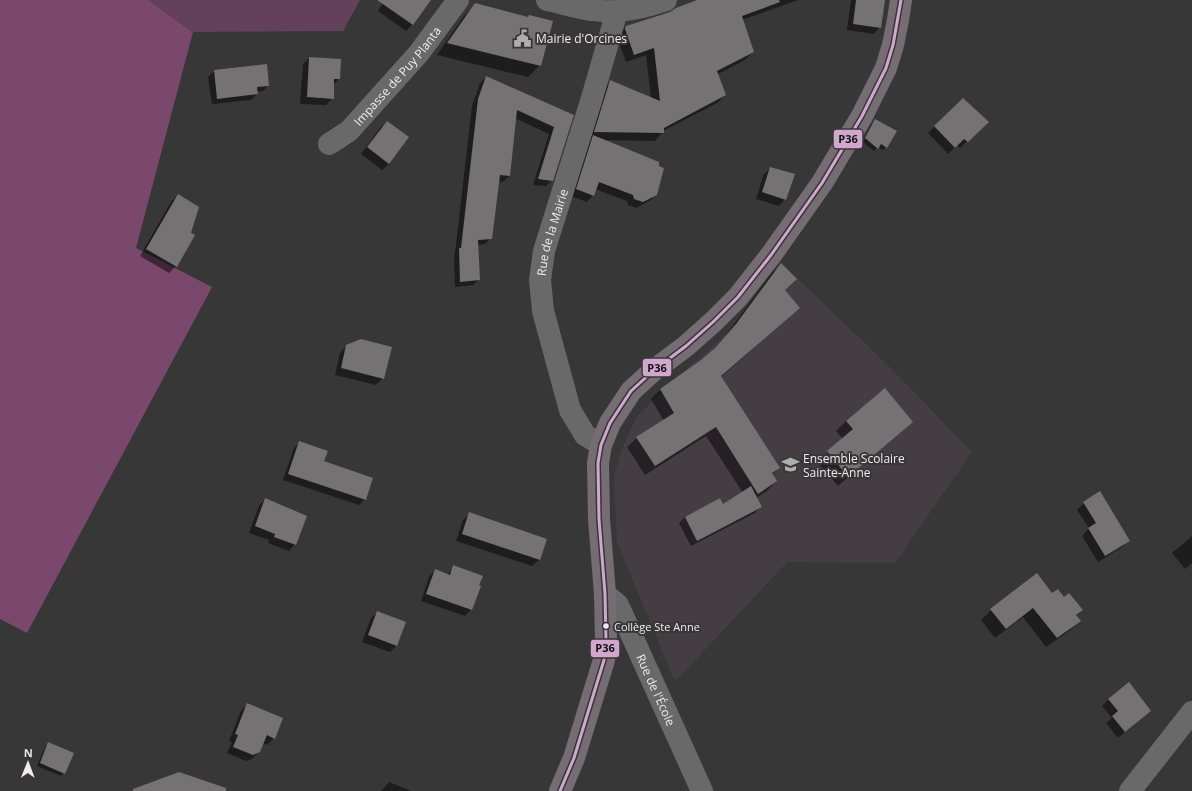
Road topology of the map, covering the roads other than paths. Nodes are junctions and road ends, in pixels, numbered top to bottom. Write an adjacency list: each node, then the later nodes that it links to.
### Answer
1 (458, 0): 6 (street, Impasse de Puy Planta)
2 (547, 0): 5 (street)
3 (666, 0): 5 (street)
4 (900, 0): 7 (main road)
5 (617, 11): 7 (street, Rue de la Mairie)
6 (329, 144)
7 (601, 445): 8 (main road)
8 (605, 594): 10 (main road); 11 (street, Rue de l'École)
9 (1192, 712): 12 (street)
10 (560, 791)
11 (702, 791)
12 (1130, 791)

